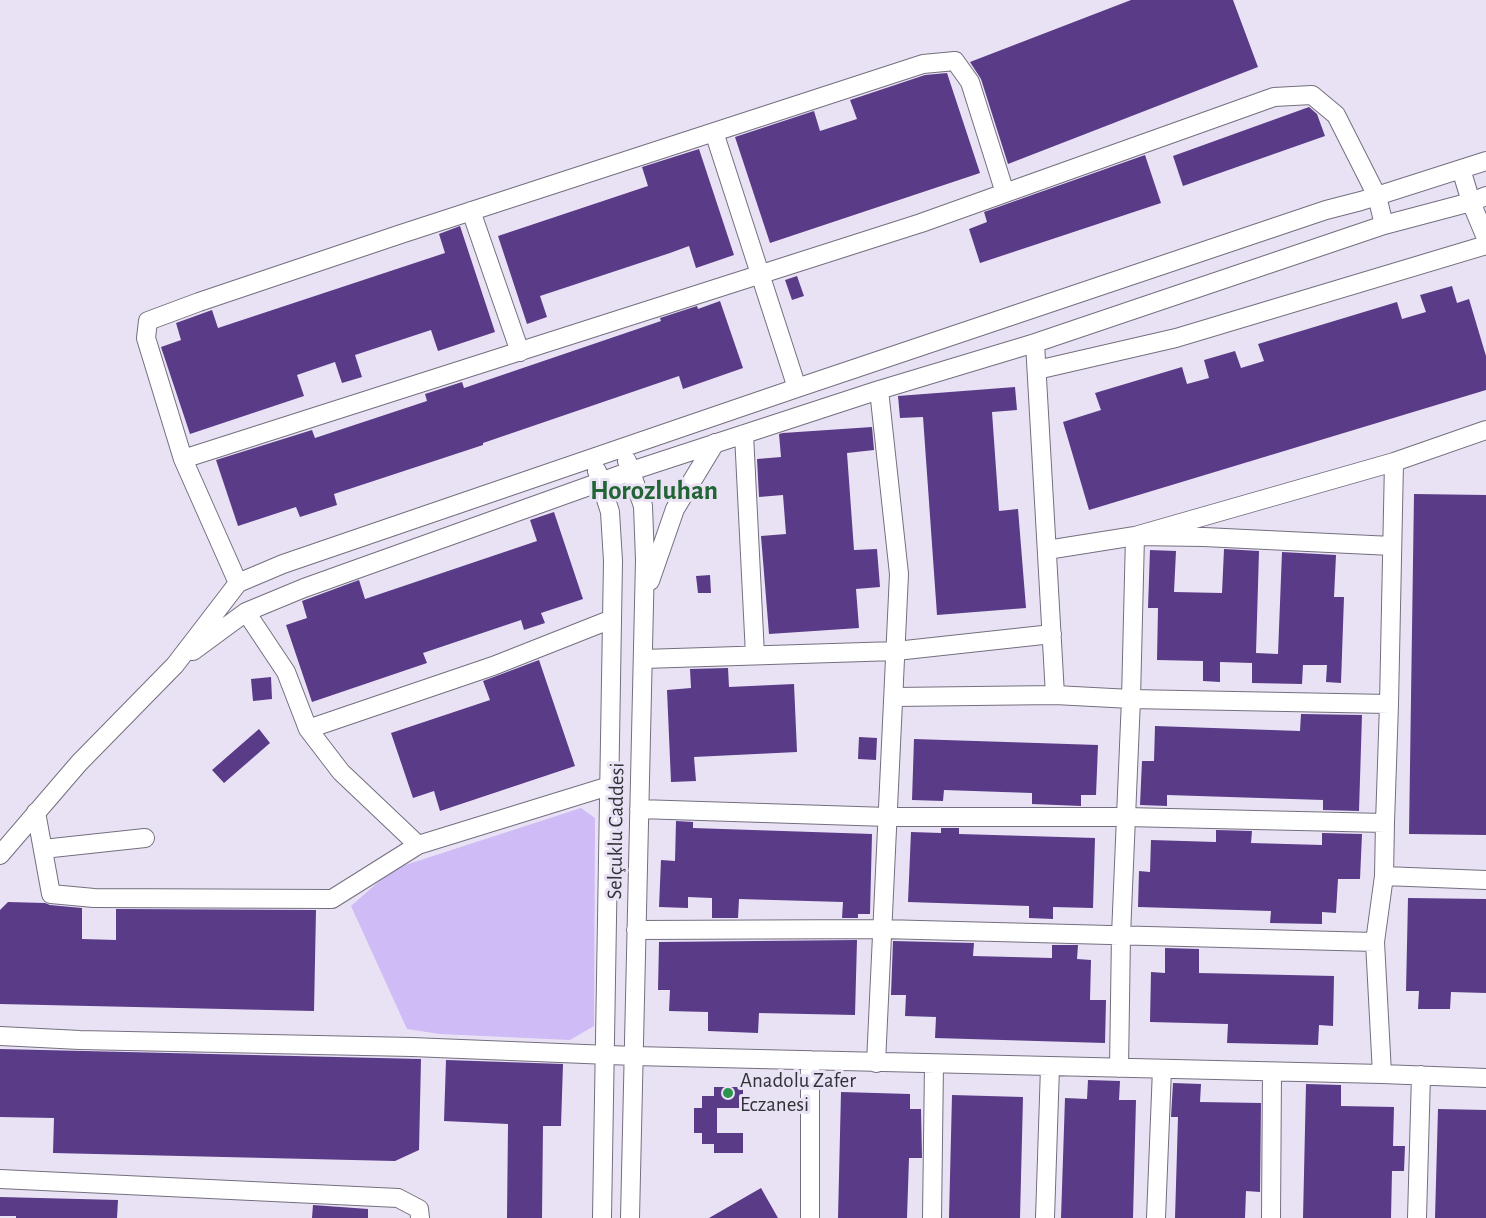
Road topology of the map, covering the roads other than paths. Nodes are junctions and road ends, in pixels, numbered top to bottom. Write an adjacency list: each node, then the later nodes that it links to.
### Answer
1 (714, 132): 4 (street); 7 (street); 11 (street)
2 (1486, 161): 3 (street)
3 (1461, 169): 5 (street); 6 (street)
4 (1005, 193): 5 (street); 11 (street)
5 (1377, 196): 8 (street); 15 (street)
6 (1479, 199): 8 (street); 9 (street)
7 (471, 211): 13 (street); 22 (street)
8 (1384, 225): 12 (street)
9 (1486, 238)
10 (1486, 245): 14 (street)
11 (761, 274): 13 (street); 15 (street)
12 (1035, 343): 14 (street); 16 (street)
13 (520, 352): 22 (street)
14 (1037, 370): 28 (street)
15 (797, 388): 20 (street)
16 (879, 390): 18 (street); 34 (street)
17 (1486, 430): 23 (street)
18 (744, 434): 19 (street); 35 (street)
19 (715, 443): 24 (street); 30 (street)
20 (623, 448): 21 (street); 24 (street, Selçuklu Caddesi)
21 (592, 458): 25 (street, Selçuklu Caddesi); 29 (street)
22 (183, 459): 29 (street)
23 (1394, 462): 26 (street); 27 (street)
24 (631, 471): 25 (street); 30 (street, Selçuklu Caddesi)
25 (601, 482): 31 (street); 32 (street, Selçuklu Caddesi)
26 (1135, 536): 27 (street); 28 (street); 40 (street)
27 (1392, 546): 41 (street)
28 (1047, 550): 33 (street)
29 (238, 583): 37 (street)
30 (644, 597): 36 (street, Selçuklu Caddesi)
31 (246, 612): 37 (street); 42 (street)
32 (612, 619): 42 (street); 43 (street, Selçuklu Caddesi)
33 (1052, 634): 34 (street); 38 (street)
34 (896, 651): 35 (street); 39 (street)
35 (755, 655): 36 (street)
36 (643, 659): 44 (street, Selçuklu Caddesi)
37 (175, 665): 45 (street)
38 (1055, 695): 39 (street); 40 (street)
39 (894, 697): 46 (street)
40 (1131, 699): 41 (street); 47 (street)
41 (1389, 704): 48 (street)
42 (308, 729): 50 (street)
43 (609, 786): 50 (street); 60 (street, Selçuklu Caddesi)
44 (639, 809): 46 (street); 56 (street, Selçuklu Caddesi)
45 (36, 812): 51 (street); 52 (street)
46 (888, 817): 47 (street); 55 (street)
47 (1126, 817): 48 (street); 57 (street)
48 (1385, 823): 53 (street)
49 (145, 838): 51 (street)
50 (418, 845): 51 (street)
51 (43, 849)
52 (0, 855)
53 (1384, 876): 54 (street); 58 (street)
54 (1486, 880)
55 (882, 929): 56 (street); 57 (street); 63 (street)
56 (636, 930): 61 (street, Selçuklu Caddesi)
57 (1121, 935): 58 (street); 66 (street)
58 (1376, 942): 69 (street)
59 (0, 1036): 60 (street)
60 (605, 1055): 61 (street); 74 (street, Selçuklu Caddesi)
61 (634, 1056): 62 (street); 75 (street, Selçuklu Caddesi)
62 (810, 1060): 63 (street); 76 (street)
63 (876, 1062): 64 (street)
64 (934, 1064): 65 (street); 77 (street)
65 (1050, 1066): 66 (street); 78 (street)
66 (1119, 1068): 67 (street)
67 (1162, 1069): 68 (street); 79 (street)
68 (1272, 1072): 69 (street); 80 (street)
69 (1382, 1074): 70 (street)
70 (1421, 1075): 71 (street); 81 (street)
71 (1486, 1078)
72 (0, 1179): 73 (street)
73 (420, 1218)
74 (602, 1218)
75 (630, 1218)
76 (810, 1218)
77 (932, 1218)
78 (1045, 1218)
79 (1156, 1218)
80 (1271, 1218)
81 (1417, 1218)

